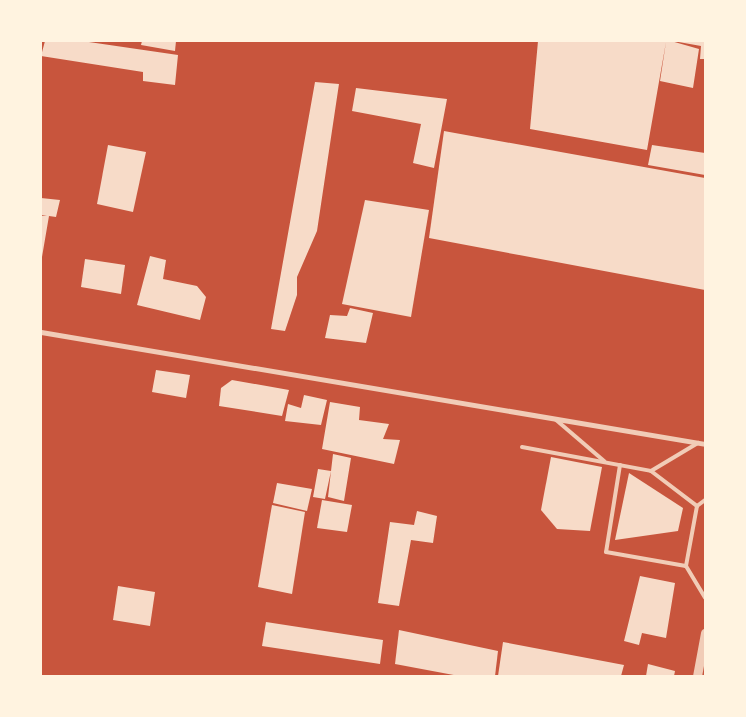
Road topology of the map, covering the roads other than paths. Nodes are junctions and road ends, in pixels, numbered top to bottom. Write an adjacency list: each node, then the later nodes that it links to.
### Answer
1 (41, 332): 2 (street)
2 (555, 419): 3 (street); 5 (lane)
3 (702, 443): 7 (lane)
4 (522, 446): 5 (lane)
5 (606, 462): 6 (lane)
6 (620, 465): 7 (lane); 10 (lane)
7 (651, 471): 9 (lane)
8 (705, 500): 9 (lane)
9 (697, 506): 10 (lane)
10 (686, 566): 11 (lane)
11 (705, 598)
12 (705, 632): 13 (street)
13 (697, 676)

